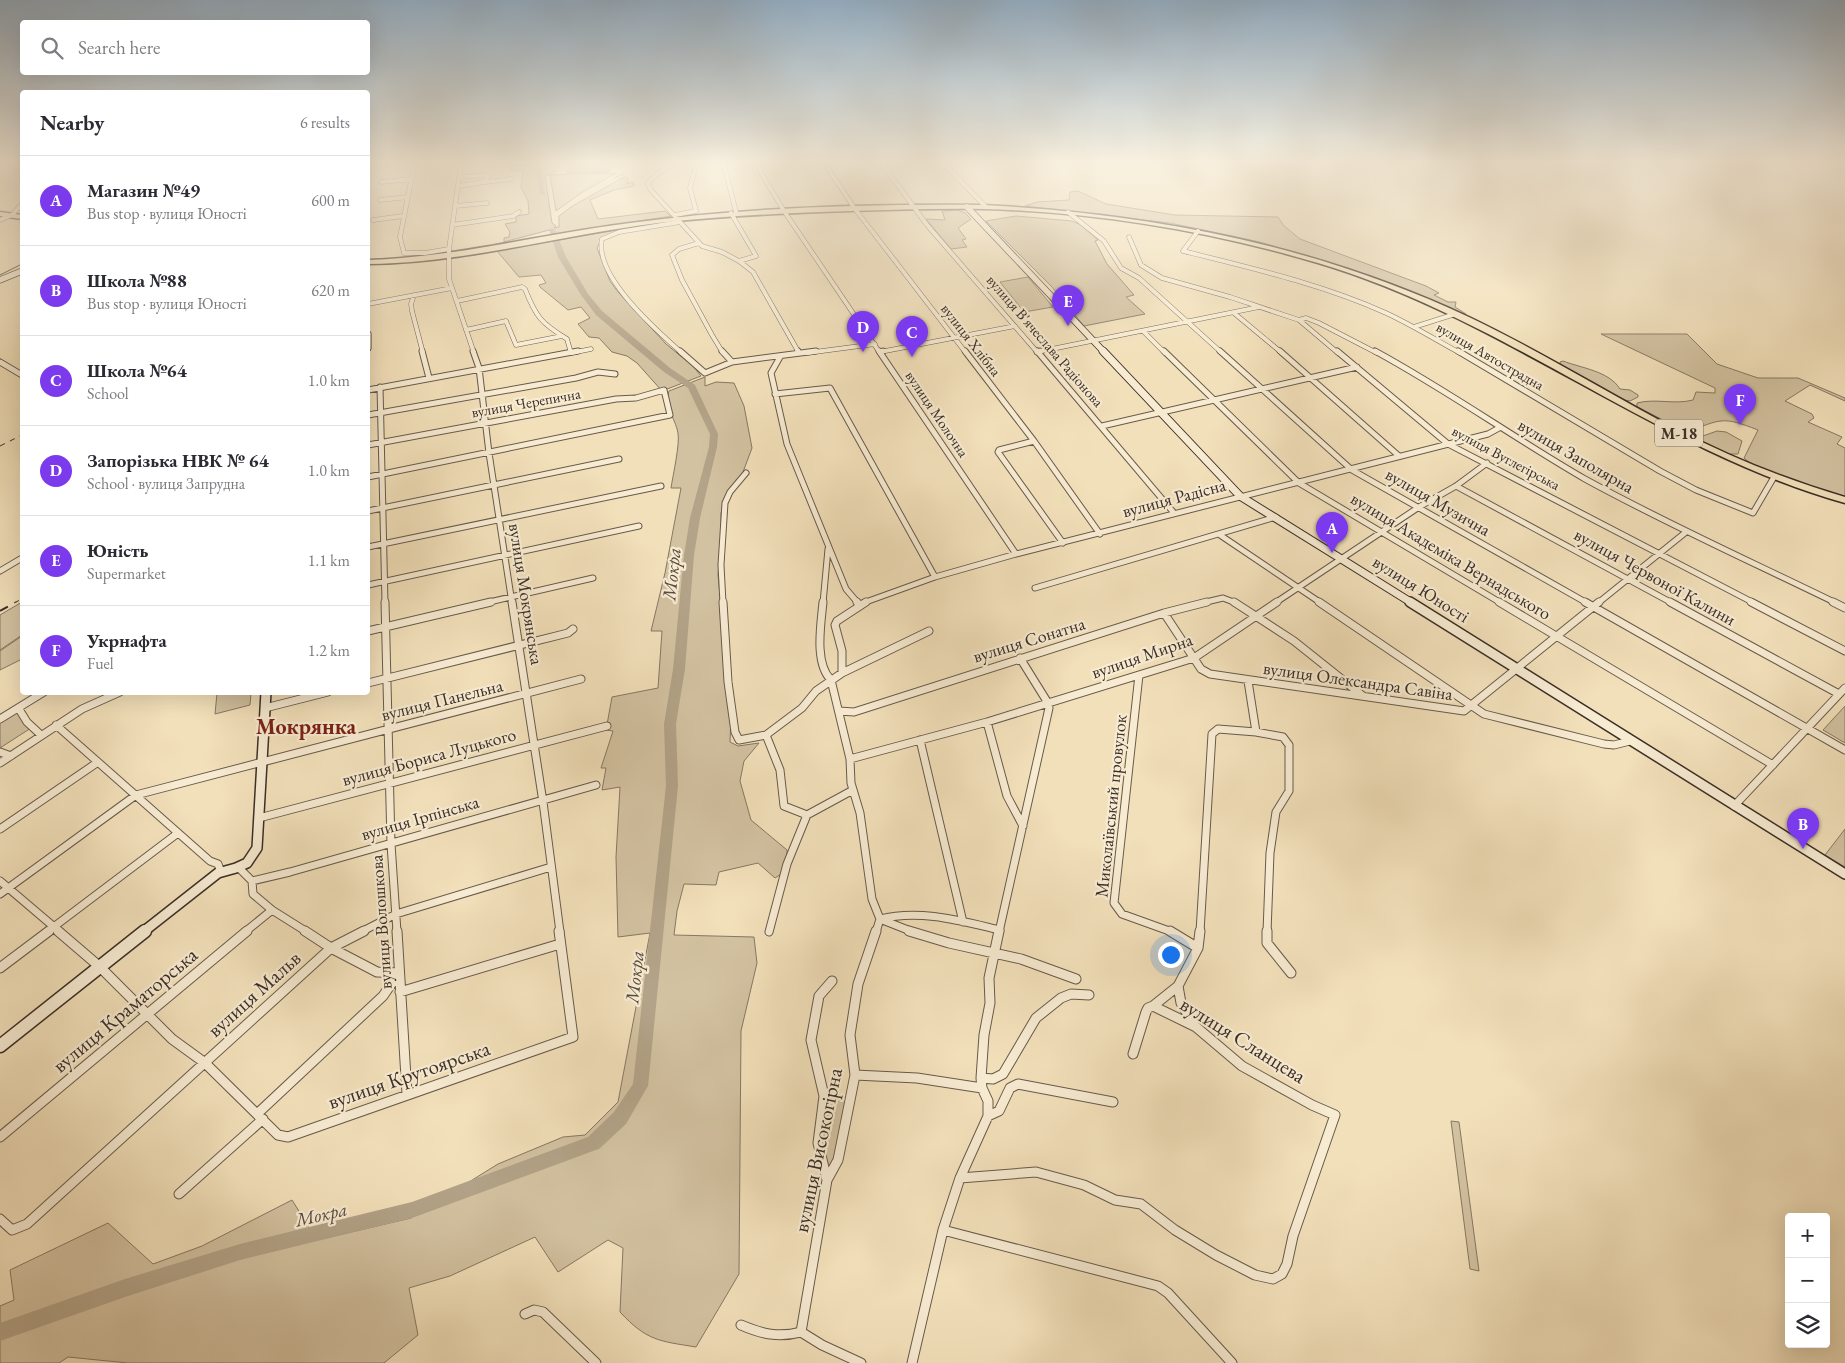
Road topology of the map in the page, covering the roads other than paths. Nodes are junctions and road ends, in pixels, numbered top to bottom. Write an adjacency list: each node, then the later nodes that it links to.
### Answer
1 (402, 225): 17 (street)
2 (460, 225): 13 (street)
3 (634, 225): 17 (highway, М-18)
4 (650, 225): 46 (street)
5 (683, 225): 16 (street)
6 (740, 225): 18 (street)
7 (793, 225): 38 (street, вулиця Молочна)
8 (867, 225): 36 (street, вулиця Хлібна)
9 (927, 225): 31 (street, вулиця В'ячеслава Радіонова)
10 (984, 225): 37 (street, вулиця Юності)
11 (1084, 225): 30 (street, вулиця Музична)
12 (1158, 225): 14 (highway, М-18)
13 (452, 226): 17 (street, вулиця Мокрянська)
14 (1198, 231): 28 (highway, М-18); 32 (street, вулиця Автострадна)
15 (1130, 237): 26 (street, вулиця Вуглегірська)
16 (699, 243): 18 (street); 46 (street)
17 (449, 253): 19 (highway, М-18); 22 (street, вулиця Мокрянська)
18 (739, 261): 43 (street)
19 (370, 262)
20 (20, 272): 21 (street)
21 (0, 280)
22 (452, 288): 23 (street); 24 (street, вулиця Мокрянська)
23 (414, 295): 25 (street); 51 (street)
24 (457, 302): 33 (street, вулиця Мокрянська); 35 (street)
25 (370, 304)
26 (1260, 307): 27 (street); 29 (street, вулиця Вуглегірська)
27 (1234, 313): 30 (street); 52 (street)
28 (1455, 314): 32 (street); 77 (highway, М-18)
29 (1299, 320): 47 (street, вулиця Вуглегірська); 64 (street, вулиця Заполярна)
30 (1189, 322): 34 (street); 54 (street, вулиця Музична)
31 (1015, 326): 36 (street); 41 (street, вулиця В'ячеслава Радіонова)
32 (1414, 327): 77 (street, вулиця Автострадна)
33 (466, 330): 35 (street); 48 (street, вулиця Мокрянська)
34 (1144, 332): 37 (street); 58 (street, вулиця Академіка Вернадського)
35 (562, 336): 42 (street)
36 (953, 338): 40 (street); 65 (street, вулиця Хлібна)
37 (1096, 341): 41 (street); 60 (street, вулиця Юності)
38 (875, 344): 40 (street, вулиця Молочна); 43 (street)
39 (591, 349): 42 (street)
40 (880, 352): 101 (street, вулиця Молочна)
41 (1037, 352): 63 (street, вулиця В'ячеслава Радіонова)
42 (571, 353): 48 (street)
43 (799, 353): 44 (street)
44 (780, 357): 46 (street); 57 (street)
45 (0, 362): 49 (street)
46 (732, 362)
47 (1357, 367): 52 (street); 67 (street, вулиця Вуглегірська)
48 (479, 368): 51 (street); 56 (street, вулиця Мокрянська)
49 (20, 374)
50 (615, 374): 56 (street)
51 (428, 378): 53 (street)
52 (1312, 378): 54 (street); 70 (street)
53 (380, 387): 55 (street); 59 (street, вулиця Волошкова)
54 (1262, 389): 58 (street); 73 (street, вулиця Музична)
55 (370, 390)
56 (482, 394): 59 (street); 62 (street, вулиця Мокрянська)
57 (775, 394): 98 (street); 105 (street)
58 (1213, 401): 60 (street); 78 (street, вулиця Академіка Вернадського)
59 (382, 412): 61 (street); 66 (street, вулиця Волошкова)
60 (1162, 412): 63 (street); 82 (street, вулиця Юності)
61 (370, 415)
62 (484, 423): 66 (street, вулиця Черепична); 69 (street, вулиця Мокрянська); 69 (street, вулиця Черепична)
63 (1102, 426): 87 (street, вулиця В'ячеслава Радіонова)
64 (1500, 428): 67 (street, вулиця Радісна); 92 (street, вулиця Заполярна)
65 (1034, 441): 93 (street, вулиця Хлібна); 96 (street)
66 (382, 442): 68 (street, вулиця Черепична); 75 (street, вулиця Волошкова)
67 (1448, 444): 70 (street, вулиця Радісна); 72 (street, вулиця Вуглегірська)
68 (370, 445)
69 (489, 453): 75 (street); 79 (street, вулиця Мокрянська)
70 (1399, 456): 73 (street, вулиця Радісна)
71 (619, 460): 79 (street)
72 (1487, 463): 81 (street, вулиця Мирна); 99 (street, вулиця Вуглегірська)
73 (1352, 470): 78 (street, вулиця Радісна); 85 (street, вулиця Музична)
74 (746, 473): 156 (street)
75 (383, 474): 76 (street); 84 (street, вулиця Волошкова)
76 (370, 477)
77 (1774, 477): 83 (highway, М-18)
78 (1299, 483): 82 (street, вулиця Радісна); 91 (street, вулиця Академіка Вернадського)
79 (494, 484): 84 (street); 89 (street, вулиця Мокрянська)
80 (661, 486): 89 (street)
81 (1456, 486): 85 (street, вулиця Мирна); 107 (street, вулиця Червоної Калини)
82 (1240, 496): 87 (street, вулиця Радісна); 88 (street, вулиця Юності)
83 (1845, 500)
84 (384, 507): 86 (street); 95 (street, вулиця Волошкова)
85 (1419, 507): 91 (street, вулиця Мирна); 114 (street, вулиця Музична)
86 (370, 510)
87 (1174, 513): 93 (street, вулиця Радісна)
88 (1276, 517): 94 (street); 103 (street, вулиця Юності)
89 (500, 518): 95 (street); 100 (street, вулиця Мокрянська)
90 (639, 526): 100 (street)
91 (1382, 532): 103 (street, вулиця Мирна); 122 (street, вулиця Академіка Вернадського)
92 (1686, 532): 99 (street); 115 (street, вулиця Заполярна)
93 (1100, 534): 96 (street, вулиця Радісна)
94 (1220, 535): 110 (street); 111 (street)
95 (385, 543): 97 (street); 108 (street, вулиця Волошкова)
96 (1063, 543): 101 (street, вулиця Радісна)
97 (370, 547)
98 (828, 549): 113 (street); 132 (street)
99 (1660, 553): 107 (street); 124 (street, вулиця Вуглегірська)
100 (504, 554): 108 (street); 112 (street, вулиця Мокрянська)
101 (1016, 554): 105 (street, вулиця Радісна)
102 (20, 559): 104 (street)
103 (1343, 559): 111 (street, вулиця Мирна); 127 (street, вулиця Юності)
104 (0, 571)
105 (935, 577): 113 (street, вулиця Радісна)
106 (593, 578): 112 (street)
107 (1627, 579): 114 (street); 137 (street, вулиця Червоної Калини)
108 (385, 581): 109 (street); 118 (street, вулиця Волошкова)
109 (370, 585)
110 (1034, 588)
111 (1299, 588): 117 (street, вулиця Мирна); 144 (street)
112 (512, 597): 118 (street); 123 (street, вулиця Мокрянська)
113 (860, 605): 128 (street, вулиця Радісна)
114 (1592, 607): 122 (street); 153 (street, вулиця Музична)
115 (1845, 608)
116 (1164, 613): 117 (street, вулиця Сонатна); 125 (street, вулиця Сонатна); 126 (street, вулиця Олександра Савіна)
117 (1256, 616): 126 (street, вулиця Мирна); 142 (street)
118 (385, 627): 120 (street); 130 (street, вулиця Волошкова)
119 (573, 629): 123 (street)
120 (370, 631)
121 (929, 631): 128 (street)
122 (1556, 636): 127 (street); 167 (street, вулиця Академіка Вернадського)
123 (520, 646): 130 (street); 136 (street, вулиця Мокрянська)
124 (1845, 651)
125 (1020, 658): 143 (street); 147 (street, вулиця Сонатна)
126 (1194, 658): 129 (street, вулиця Мирна); 133 (street, вулиця Олександра Савіна)
127 (1516, 669): 144 (street); 158 (street, вулиця Юності)
128 (842, 673): 132 (street)
129 (1140, 675): 143 (street, вулиця Мирна); 197 (street, Миколаївський провулок)
130 (388, 678): 134 (street); 152 (street, вулиця Волошкова)
131 (581, 679): 136 (street, вулиця Панельна)
132 (830, 680): 147 (street); 156 (street)
133 (1248, 681): 142 (street, вулиця Олександра Савіна); 154 (street)
134 (370, 682)
135 (1845, 688): 137 (street)
136 (526, 694): 152 (street, вулиця Панельна); 159 (street, вулиця Мокрянська)
137 (1839, 694): 153 (street)
138 (40, 695): 146 (street)
139 (113, 695): 150 (street)
140 (266, 695): 145 (street)
141 (316, 695): 145 (street)
142 (1364, 697): 144 (street, вулиця Олександра Савіна)
143 (1048, 702): 149 (street, вулиця Мирна); 176 (street)
144 (1471, 706): 158 (street, вулиця Олександра Савіна)
145 (265, 708): 165 (street)
146 (19, 709): 148 (street); 155 (street)
147 (839, 711): 163 (street)
148 (0, 719)
149 (986, 722): 157 (street, вулиця Мирна); 176 (street)
150 (56, 726): 155 (street); 164 (street)
151 (608, 726): 159 (street, вулиця Бориса Луцького)
152 (389, 728): 165 (street, вулиця Панельна); 168 (street, вулиця Волошкова)
153 (1807, 729): 160 (street, вулиця Музична); 167 (street)
154 (1256, 732): 197 (street); 202 (street)
155 (41, 735): 162 (street)
156 (766, 735): 174 (street)
157 (920, 740): 163 (street, вулиця Мирна); 191 (street)
158 (1630, 741): 173 (street, вулиця Юності)
159 (534, 744): 168 (street, вулиця Бориса Луцького); 172 (street, вулиця Мокрянська)
160 (1845, 750)
161 (0, 752): 162 (street)
162 (10, 756): 166 (street)
163 (850, 759): 170 (street)
164 (98, 762): 171 (street); 177 (street)
165 (262, 762): 171 (street, вулиця Панельна); 175 (street)
166 (0, 763)
167 (1773, 765): 173 (street)
168 (391, 783): 175 (street, вулиця Бориса Луцького); 179 (street, вулиця Волошкова)
169 (596, 785): 172 (street, вулиця Ірпінська)
170 (853, 790): 174 (street); 190 (street)
171 (136, 795): 178 (street); 186 (street)
172 (543, 802): 179 (street, вулиця Ірпінська); 180 (street, вулиця Мокрянська)
173 (1734, 806): 183 (street, вулиця Юності)
174 (807, 815): 194 (street)
175 (259, 818): 181 (street)
176 (1023, 826): 193 (street)
177 (0, 829)
178 (178, 834): 182 (street); 192 (street)
179 (391, 844): 185 (street, вулиця Ірпінська); 189 (street, вулиця Волошкова)
180 (551, 867): 189 (street, вулиця Мальв); 195 (street, вулиця Мокрянська)
181 (239, 868): 182 (street); 185 (street)
182 (221, 872): 199 (street)
183 (1845, 874)
184 (0, 881): 186 (street, вулиця Крутоярська)
185 (252, 881): 188 (street)
186 (8, 888): 187 (street); 192 (street, вулиця Крутоярська)
187 (0, 894)
188 (272, 910): 196 (street); 209 (street, вулиця Краматорська)
189 (396, 914): 196 (street, вулиця Мальв); 201 (street, вулиця Волошкова)
190 (880, 919): 191 (street); 198 (street); 215 (street, вулиця Високогірна)
191 (963, 922): 193 (street)
192 (54, 928): 199 (street, вулиця Крутоярська); 200 (street)
193 (1000, 930): 198 (street)
194 (769, 932)
195 (560, 944): 206 (street); 211 (street, вулиця Мокрянська)
196 (331, 948): 201 (street); 214 (street, вулиця Мальв)
197 (1198, 948): 205 (street)
198 (995, 954): 203 (street); 216 (street)
199 (100, 967): 209 (street, вулиця Крутоярська); 212 (street)
200 (0, 968)
201 (399, 973): 206 (street, вулиця Волошкова); 220 (street)
202 (1291, 973)
203 (1076, 979)
204 (832, 981): 224 (street)
205 (1178, 986): 208 (street); 210 (street)
206 (400, 992): 218 (street, вулиця Волошкова)
207 (1089, 995): 216 (street)
208 (1154, 1006): 210 (street, вулиця Сланцева); 213 (street, вулиця Сланцева)
209 (147, 1014): 214 (street, вулиця Крутоярська); 222 (street, вулиця Краматорська)
210 (1196, 1027): 223 (street, вулиця Сланцева)
211 (573, 1037): 218 (street, вулиця Крутоярська)
212 (0, 1046)
213 (1133, 1054)
214 (205, 1063): 220 (street, вулиця Крутоярська); 226 (street, вулиця Мальв)
215 (855, 1075): 217 (street); 224 (street, вулиця Високогірна)
216 (980, 1078): 217 (street)
217 (982, 1088): 221 (street)
218 (407, 1094): 220 (street, вулиця Крутоярська)
219 (1113, 1102): 221 (street)
220 (260, 1116): 225 (street)
221 (988, 1116): 223 (street)
222 (0, 1137)
223 (960, 1178): 227 (street)
224 (826, 1180): 230 (street, вулиця Високогірна)
225 (179, 1194)
226 (0, 1219)
227 (943, 1230): 233 (street); 234 (street)
228 (525, 1314): 231 (street)
229 (741, 1325): 230 (street)
230 (801, 1332): 232 (street)
231 (596, 1363)
232 (860, 1363)
233 (912, 1363)
234 (1232, 1363)

